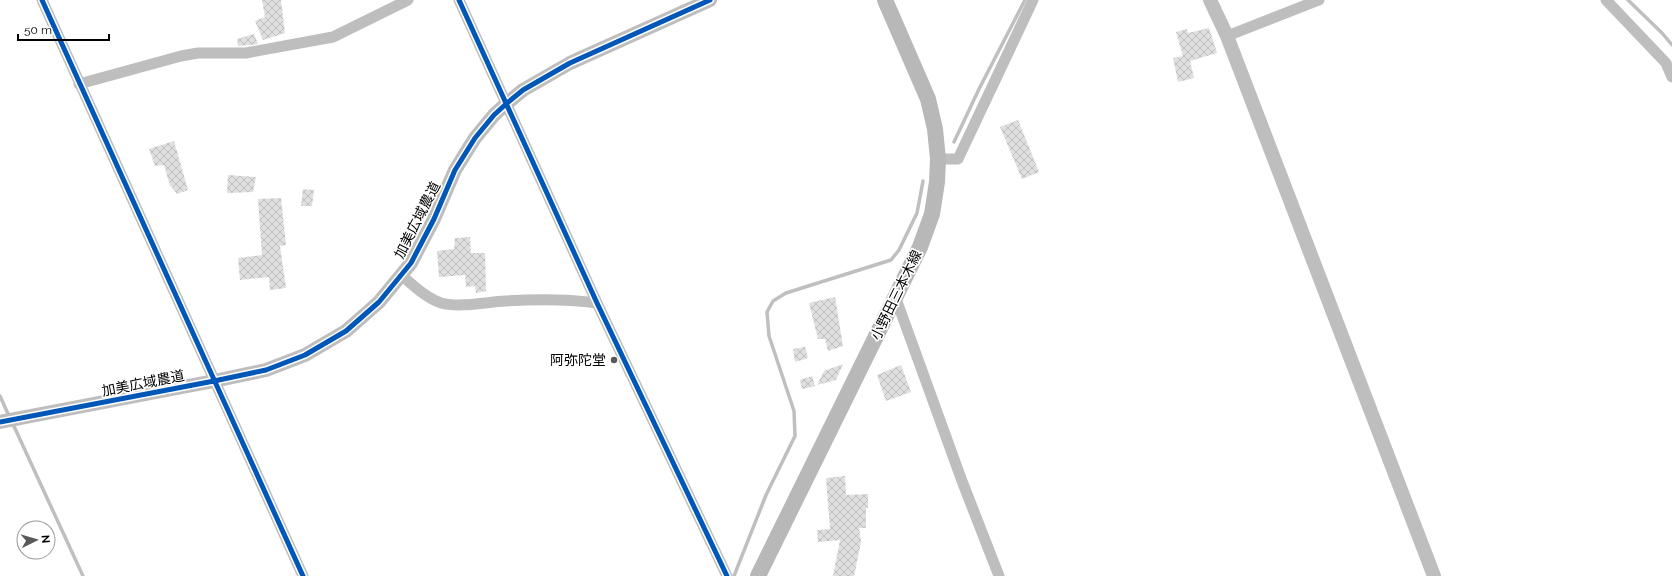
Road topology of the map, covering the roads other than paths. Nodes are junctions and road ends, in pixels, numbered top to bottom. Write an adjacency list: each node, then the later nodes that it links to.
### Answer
1 (42, 0): 13 (street)
2 (408, 0): 13 (street)
3 (459, 0): 14 (street)
4 (710, 0): 14 (street, 加美広域農道)
5 (885, 0): 15 (main road, 小野田三本木線)
6 (1033, 0): 15 (street)
7 (1210, 0): 10 (street)
8 (1319, 0): 10 (street)
9 (1606, 0): 11 (street)
10 (1227, 36): 25 (street)
11 (1669, 62): 12 (street)
12 (1672, 77)
13 (79, 84): 19 (street)
14 (506, 104): 16 (street, 加美広域農道); 18 (street)
15 (938, 159): 17 (main road, 小野田三本木線)
16 (401, 275): 18 (street); 19 (street, 加美広域農道)
17 (895, 296): 23 (main road, 小野田三本木線); 24 (street)
18 (598, 303): 22 (street)
19 (214, 381): 20 (street, 加美広域農道); 21 (street)
20 (3, 421)
21 (303, 576)
22 (727, 576)
23 (758, 576)
24 (999, 576)
25 (1434, 576)

